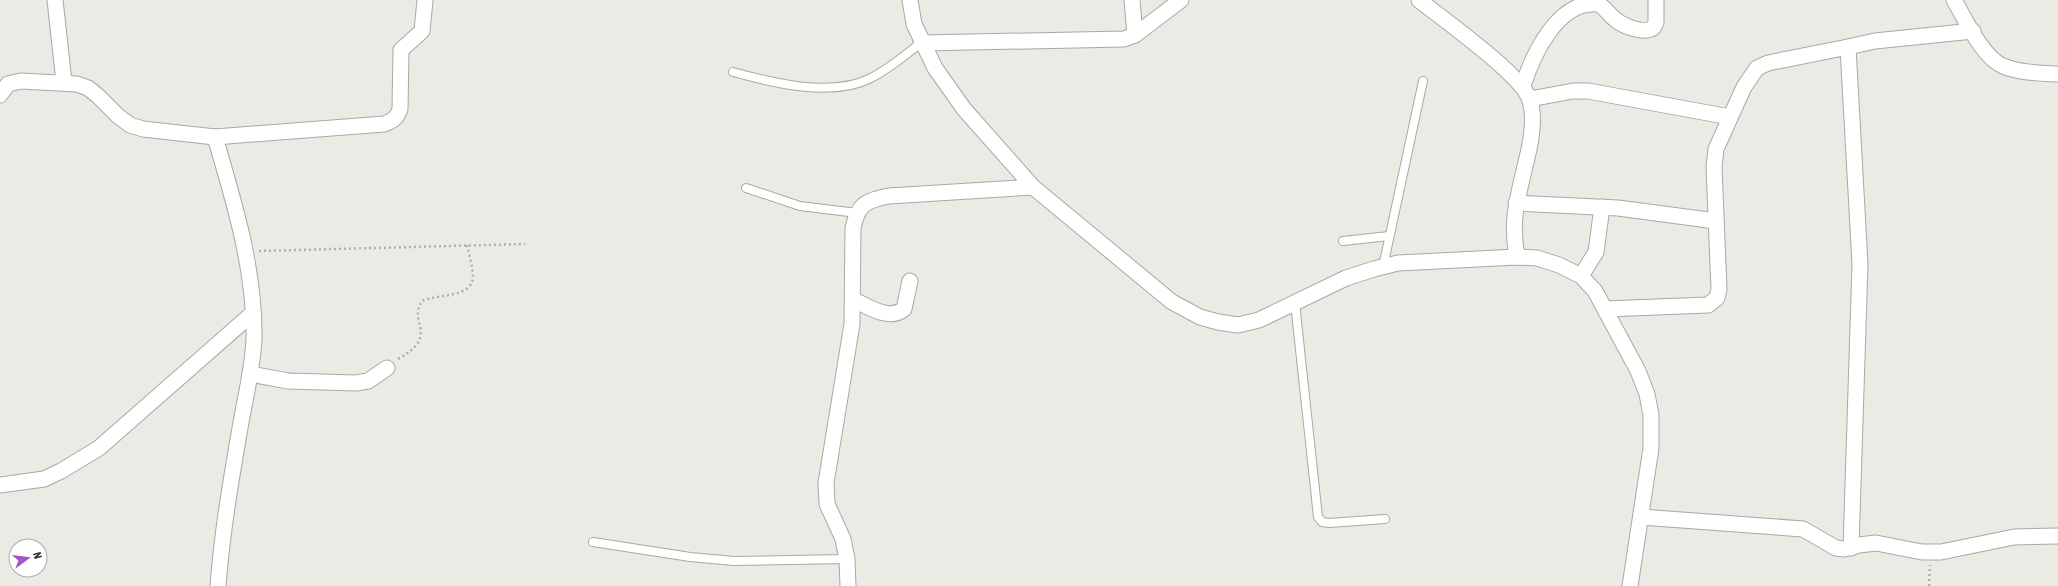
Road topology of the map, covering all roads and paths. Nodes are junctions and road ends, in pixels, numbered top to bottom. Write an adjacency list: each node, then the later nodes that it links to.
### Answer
1 (55, 0): 16 (street)
2 (425, 0): 20 (street)
3 (910, 0): 11 (street)
4 (1132, 0): 10 (street)
5 (1181, 0): 10 (street)
6 (1419, 0): 17 (street)
7 (1656, 0): 17 (street)
8 (1954, 0): 9 (street)
9 (1973, 32): 12 (street); 14 (street)
10 (1135, 35): 11 (street)
11 (921, 43): 13 (lane); 21 (street)
12 (1848, 47): 19 (street); 47 (street)
13 (733, 72)
14 (2058, 74)
15 (1423, 81): 27 (lane)
16 (64, 82): 18 (street); 20 (street)
17 (1526, 92): 19 (street); 23 (street)
18 (0, 94)
19 (1730, 117): 26 (street)
20 (215, 137): 31 (street)
21 (1033, 187): 25 (street); 37 (street)
22 (746, 188): 25 (lane)
23 (1516, 203): 24 (street); 32 (street)
24 (1602, 208): 26 (street); 34 (street)
25 (857, 213): 36 (street)
26 (1716, 220): 38 (street)
27 (1389, 236): 28 (lane); 33 (lane)
28 (1343, 241)
29 (526, 244): 30 (path)
30 (467, 245): 31 (path); 40 (path)
31 (244, 251): 39 (street)
32 (1517, 257): 33 (street); 34 (street)
33 (1383, 267): 37 (street)
34 (1582, 276): 38 (street)
35 (910, 281): 36 (street)
36 (854, 300): 49 (street)
37 (1295, 302): 44 (lane)
38 (1605, 309): 43 (street)
39 (253, 313): 41 (street); 42 (street)
40 (387, 368): 41 (street)
41 (250, 374): 50 (street)
42 (0, 485)
43 (1641, 517): 47 (street); 52 (street)
44 (1385, 519)
45 (2058, 536): 48 (street)
46 (593, 542): 49 (lane)
47 (1851, 548): 48 (street)
48 (1931, 552): 53 (path)
49 (847, 559): 51 (street)
50 (218, 586)
51 (848, 586)
52 (1630, 586)
53 (1929, 586)

